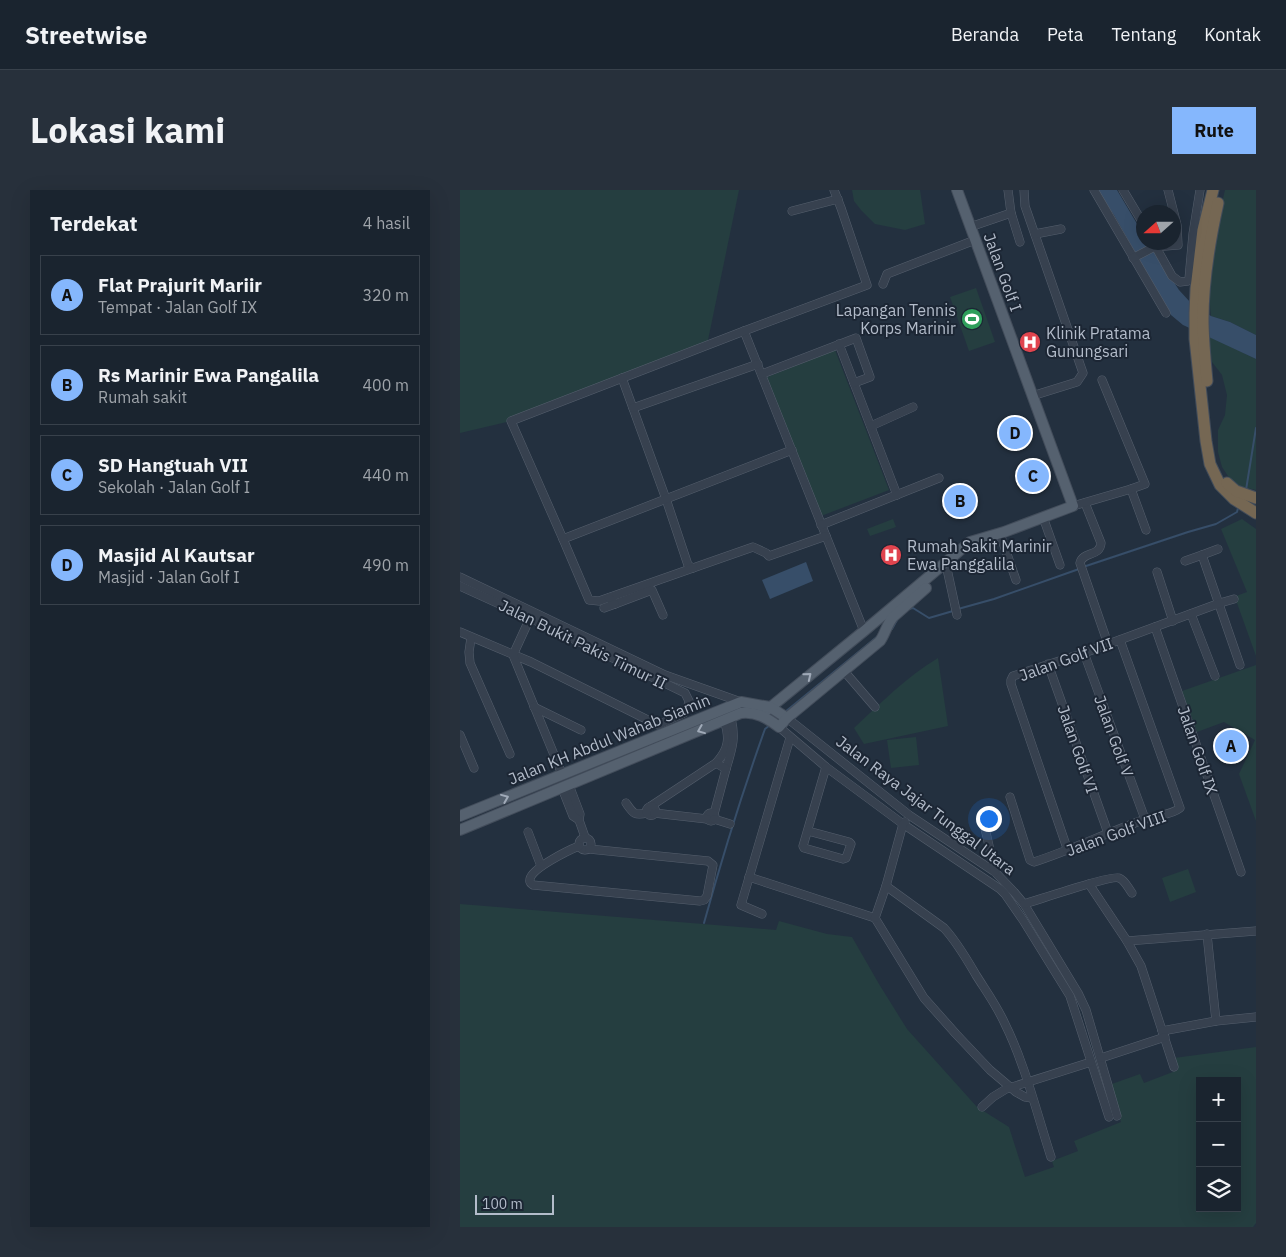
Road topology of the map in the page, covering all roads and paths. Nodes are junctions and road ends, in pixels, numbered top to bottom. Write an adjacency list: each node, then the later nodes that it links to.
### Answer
1 (834, 190): 11 (street)
2 (957, 190): 16 (main road, Jalan Golf I)
3 (1008, 190): 15 (street)
4 (1024, 190): 18 (street)
5 (1094, 190): 23 (street)
6 (1123, 190): 14 (street)
7 (1168, 190): 12 (street)
8 (1200, 190): 22 (street)
9 (1213, 190): 25 (highway)
10 (1220, 190): 25 (highway)
11 (838, 199): 13 (street); 27 (street)
12 (1172, 205)
13 (792, 211)
14 (1136, 212)
15 (1011, 213): 16 (street); 20 (street)
16 (970, 227): 19 (main road, Jalan Golf I)
17 (1061, 229): 18 (street)
18 (1035, 234): 34 (street)
19 (975, 240): 24 (street); 34 (main road, Jalan Golf I)
20 (1020, 242)
21 (1146, 250): 23 (street)
22 (1157, 250)
23 (1135, 257): 26 (street)
24 (883, 284)
25 (1201, 292): 44 (highway)
26 (1166, 313)
27 (744, 331): 29 (street); 31 (street)
28 (839, 344): 30 (street); 33 (street); 33 (street)
29 (758, 364): 30 (street); 35 (street)
30 (762, 374): 38 (street)
31 (622, 378): 35 (street); 51 (street)
32 (1102, 380): 40 (street)
33 (854, 383): 37 (street)
34 (1032, 396): 45 (main road, Jalan Golf I)
35 (633, 408): 42 (street)
36 (913, 408): 37 (street)
37 (871, 426): 41 (street)
38 (792, 450): 42 (street); 47 (street)
39 (940, 478): 41 (street)
40 (1131, 489): 43 (street); 48 (street)
41 (897, 495): 47 (street)
42 (666, 499): 51 (street); 57 (street)
43 (1085, 503): 45 (street); 76 (street)
44 (1252, 503)
45 (1072, 506): 46 (main road)
46 (1043, 517): 49 (main road); 55 (street)
47 (821, 525): 50 (street)
48 (1146, 530)
49 (1000, 534): 56 (main road); 60 (street)
50 (826, 536): 57 (street); 72 (street)
51 (563, 539): 63 (street)
52 (1218, 549): 53 (street)
53 (1202, 555): 54 (street); 64 (street)
54 (1185, 561)
55 (1060, 564)
56 (946, 566): 66 (street); 72 (main road); 82 (main road)
57 (693, 568): 63 (street)
58 (1157, 572): 70 (street)
59 (460, 577): 85 (street)
60 (1016, 580)
61 (460, 586): 69 (street, Jalan Bukit Pakis Timur II)
62 (1234, 599): 64 (street, Jalan Golf VII)
63 (612, 601): 65 (street); 68 (street)
64 (1220, 603): 67 (street, Jalan Golf VII); 81 (street)
65 (604, 608)
66 (957, 614)
67 (1192, 614): 70 (street, Jalan Golf VII); 83 (street)
68 (663, 615)
69 (530, 618): 78 (street); 79 (street, Jalan Bukit Pakis Timur II)
70 (1174, 621): 71 (street, Jalan Golf VII)
71 (1155, 627): 75 (street, Jalan Golf VII); 128 (street, Jalan Golf IX)
72 (864, 631): 87 (main road, one-way to 72)
73 (460, 632): 74 (street)
74 (471, 638): 78 (street); 97 (street)
75 (1120, 640): 76 (street, Jalan Golf VII); 114 (street, Jalan Golf VIII)
76 (1108, 644): 77 (street, Jalan Golf VII)
77 (1084, 652): 80 (street, Jalan Golf VII); 114 (street, Jalan Golf V)
78 (513, 654): 79 (street); 84 (street)
79 (530, 662): 84 (street)
80 (1048, 664): 121 (street, Jalan Golf VI); 125 (street, Jalan Golf VII)
81 (1240, 665)
82 (844, 671): 88 (street); 91 (main road)
83 (1215, 676)
84 (521, 677): 86 (street)
85 (741, 702): 87 (main road); 89 (street); 98 (main road, Jalan KH Abdul Wahab Siamin)
86 (534, 707): 94 (street); 105 (street)
87 (771, 707): 90 (main road); 91 (main road, Jalan Raya Jajar Tunggal Utara)
88 (875, 707)
89 (746, 712): 90 (main road); 92 (main road, Jalan KH Abdul Wahab Siamin)
90 (762, 716): 93 (main road, Jalan Raya Jajar Tunggal Utara)
91 (786, 717): 93 (main road); 111 (street, Jalan Raya Jajar Tunggal Utara)
92 (728, 719): 99 (street); 101 (main road, Jalan KH Abdul Wahab Siamin, one-way to 101); 104 (street)
93 (777, 726): 96 (street, Jalan Raya Jajar Tunggal Utara)
94 (581, 730)
95 (460, 734): 102 (street)
96 (790, 738): 103 (street, Jalan Raya Jajar Tunggal Utara); 129 (street)
97 (510, 754)
98 (607, 756): 100 (main road, Jalan KH Abdul Wahab Siamin); 101 (main road)
99 (716, 762): 104 (street); 110 (street)
100 (592, 763): 105 (main road, Jalan KH Abdul Wahab Siamin); 106 (main road)
101 (611, 767): 106 (main road, Jalan KH Abdul Wahab Siamin)
102 (474, 768)
103 (826, 768): 116 (street, Jalan Raya Jajar Tunggal Utara); 119 (street)
104 (726, 769): 113 (street)
105 (562, 774): 112 (main road, Jalan KH Abdul Wahab Siamin, one-way to 105)
106 (596, 774): 107 (main road, Jalan KH Abdul Wahab Siamin)
107 (565, 786): 118 (main road, Jalan KH Abdul Wahab Siamin); 122 (street)
108 (1010, 797): 125 (street, Jalan Golf VIII)
109 (626, 803): 110 (street)
110 (651, 811): 113 (street)
111 (909, 815): 116 (street); 127 (street, Jalan Raya Jajar Tunggal Utara)
112 (460, 816)
113 (712, 817): 115 (street)
114 (1145, 819): 121 (street, Jalan Golf VIII)
115 (730, 824)
116 (903, 824): 131 (street); 141 (street, Jalan Raya Jajar Tunggal Utara)
117 (984, 824): 127 (street)
118 (460, 830)
119 (808, 831): 119 (street)
120 (528, 832): 126 (street)
121 (1108, 834): 125 (street, Jalan Golf VIII)
122 (585, 837): 123 (street); 124 (street)
123 (579, 846): 124 (street); 126 (street)
124 (589, 849): 126 (street)
125 (1068, 851)
126 (542, 866)
127 (995, 872): 133 (street, Jalan Raya Jajar Tunggal Utara)
128 (1241, 872)
129 (749, 877): 134 (street); 135 (street)
130 (1088, 884): 132 (street); 133 (street); 139 (street)
131 (886, 886): 135 (street); 148 (street)
132 (1132, 893)
133 (1024, 904): 140 (street, Jalan Raya Jajar Tunggal Utara)
134 (762, 914)
135 (875, 918): 149 (street)
136 (1256, 931): 137 (street); 138 (street)
137 (1207, 934): 139 (street); 143 (street)
138 (1256, 936)
139 (1127, 941): 144 (street)
140 (1078, 992): 141 (street); 145 (street, Jalan Raya Jajar Tunggal Utara)
141 (1070, 996): 146 (street, Jalan Raya Jajar Tunggal Utara)
142 (1256, 1018): 143 (street)
143 (1216, 1021): 144 (street)
144 (1163, 1034): 145 (street); 147 (street)
145 (1100, 1058): 146 (street, Jalan Raya Jajar Tunggal Utara)
146 (1091, 1062): 148 (street)
147 (1174, 1068)
148 (1027, 1081): 149 (street); 150 (street)
149 (1010, 1087): 150 (street); 151 (street)
150 (1032, 1098): 152 (street)
151 (982, 1107)
152 (1051, 1157)

